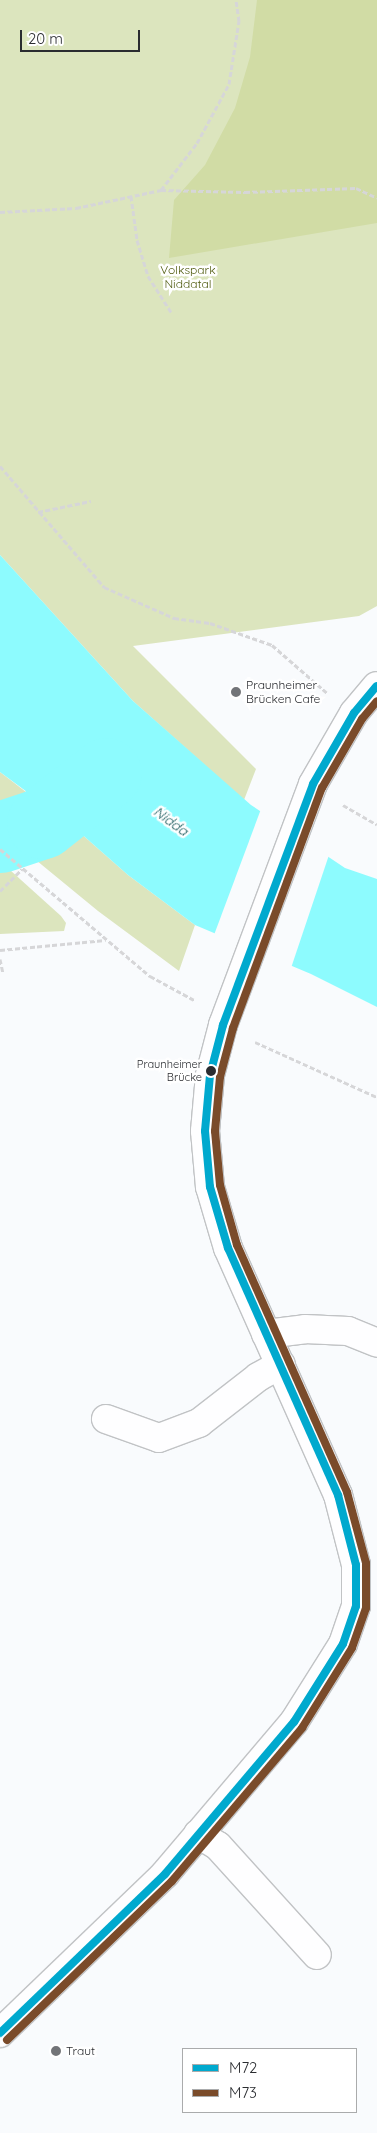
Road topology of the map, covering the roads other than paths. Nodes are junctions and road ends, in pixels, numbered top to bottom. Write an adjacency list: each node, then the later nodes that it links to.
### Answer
1 (377, 686): 2 (main road)
2 (266, 1334): 3 (main road); 4 (main road)
3 (377, 1343)
4 (281, 1364): 5 (main road); 6 (main road)
5 (106, 1419)
6 (198, 1834): 7 (main road); 8 (main road)
7 (317, 1955)
8 (0, 2033)

